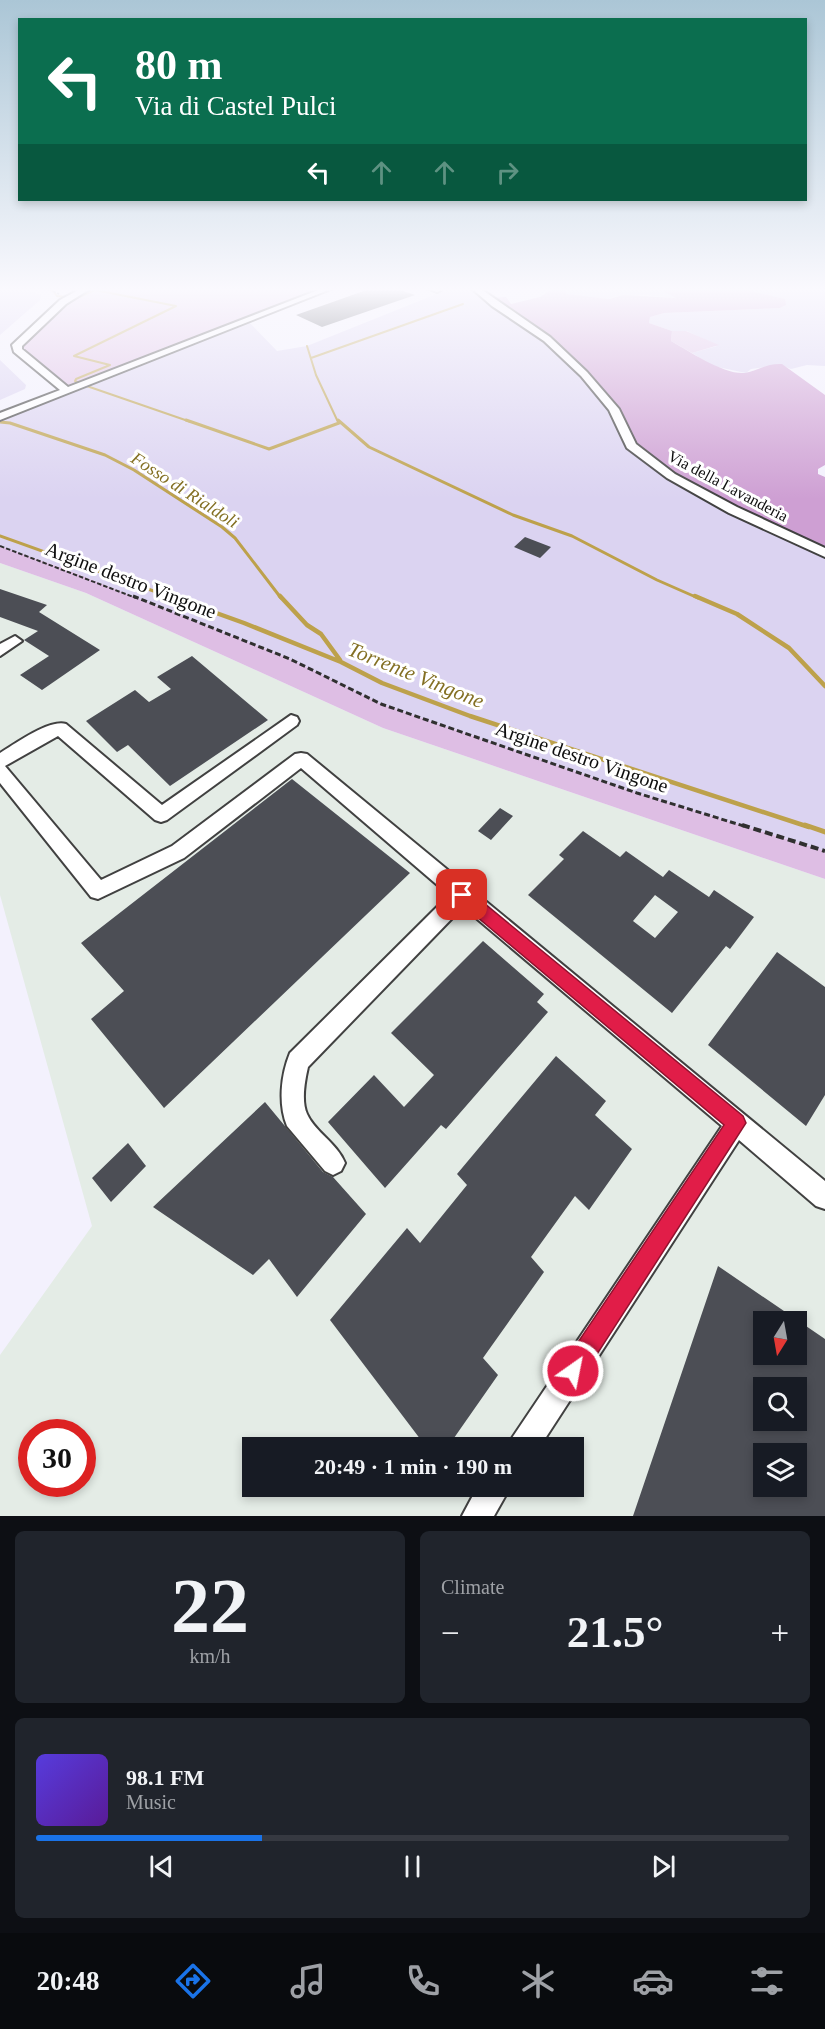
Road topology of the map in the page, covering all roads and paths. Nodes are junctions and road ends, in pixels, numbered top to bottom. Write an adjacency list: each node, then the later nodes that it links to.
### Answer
1 (26, 358): 4 (street)
2 (148, 358): 4 (street)
3 (567, 358): 7 (street, Via della Lavanderia)
4 (66, 390): 5 (street)
5 (0, 417)
6 (0, 546): 13 (path, Argine destro Vingone)
7 (825, 553)
8 (15, 641): 9 (street)
9 (0, 651)
10 (291, 721): 11 (street)
11 (0, 761)
12 (0, 771): 14 (street)
13 (825, 851)
14 (462, 895): 15 (street); 16 (street)
15 (737, 1123): 17 (street); 18 (street)
16 (333, 1163)
17 (825, 1197)
18 (529, 1437)
19 (489, 1497): 20 (street)
20 (477, 1516)

